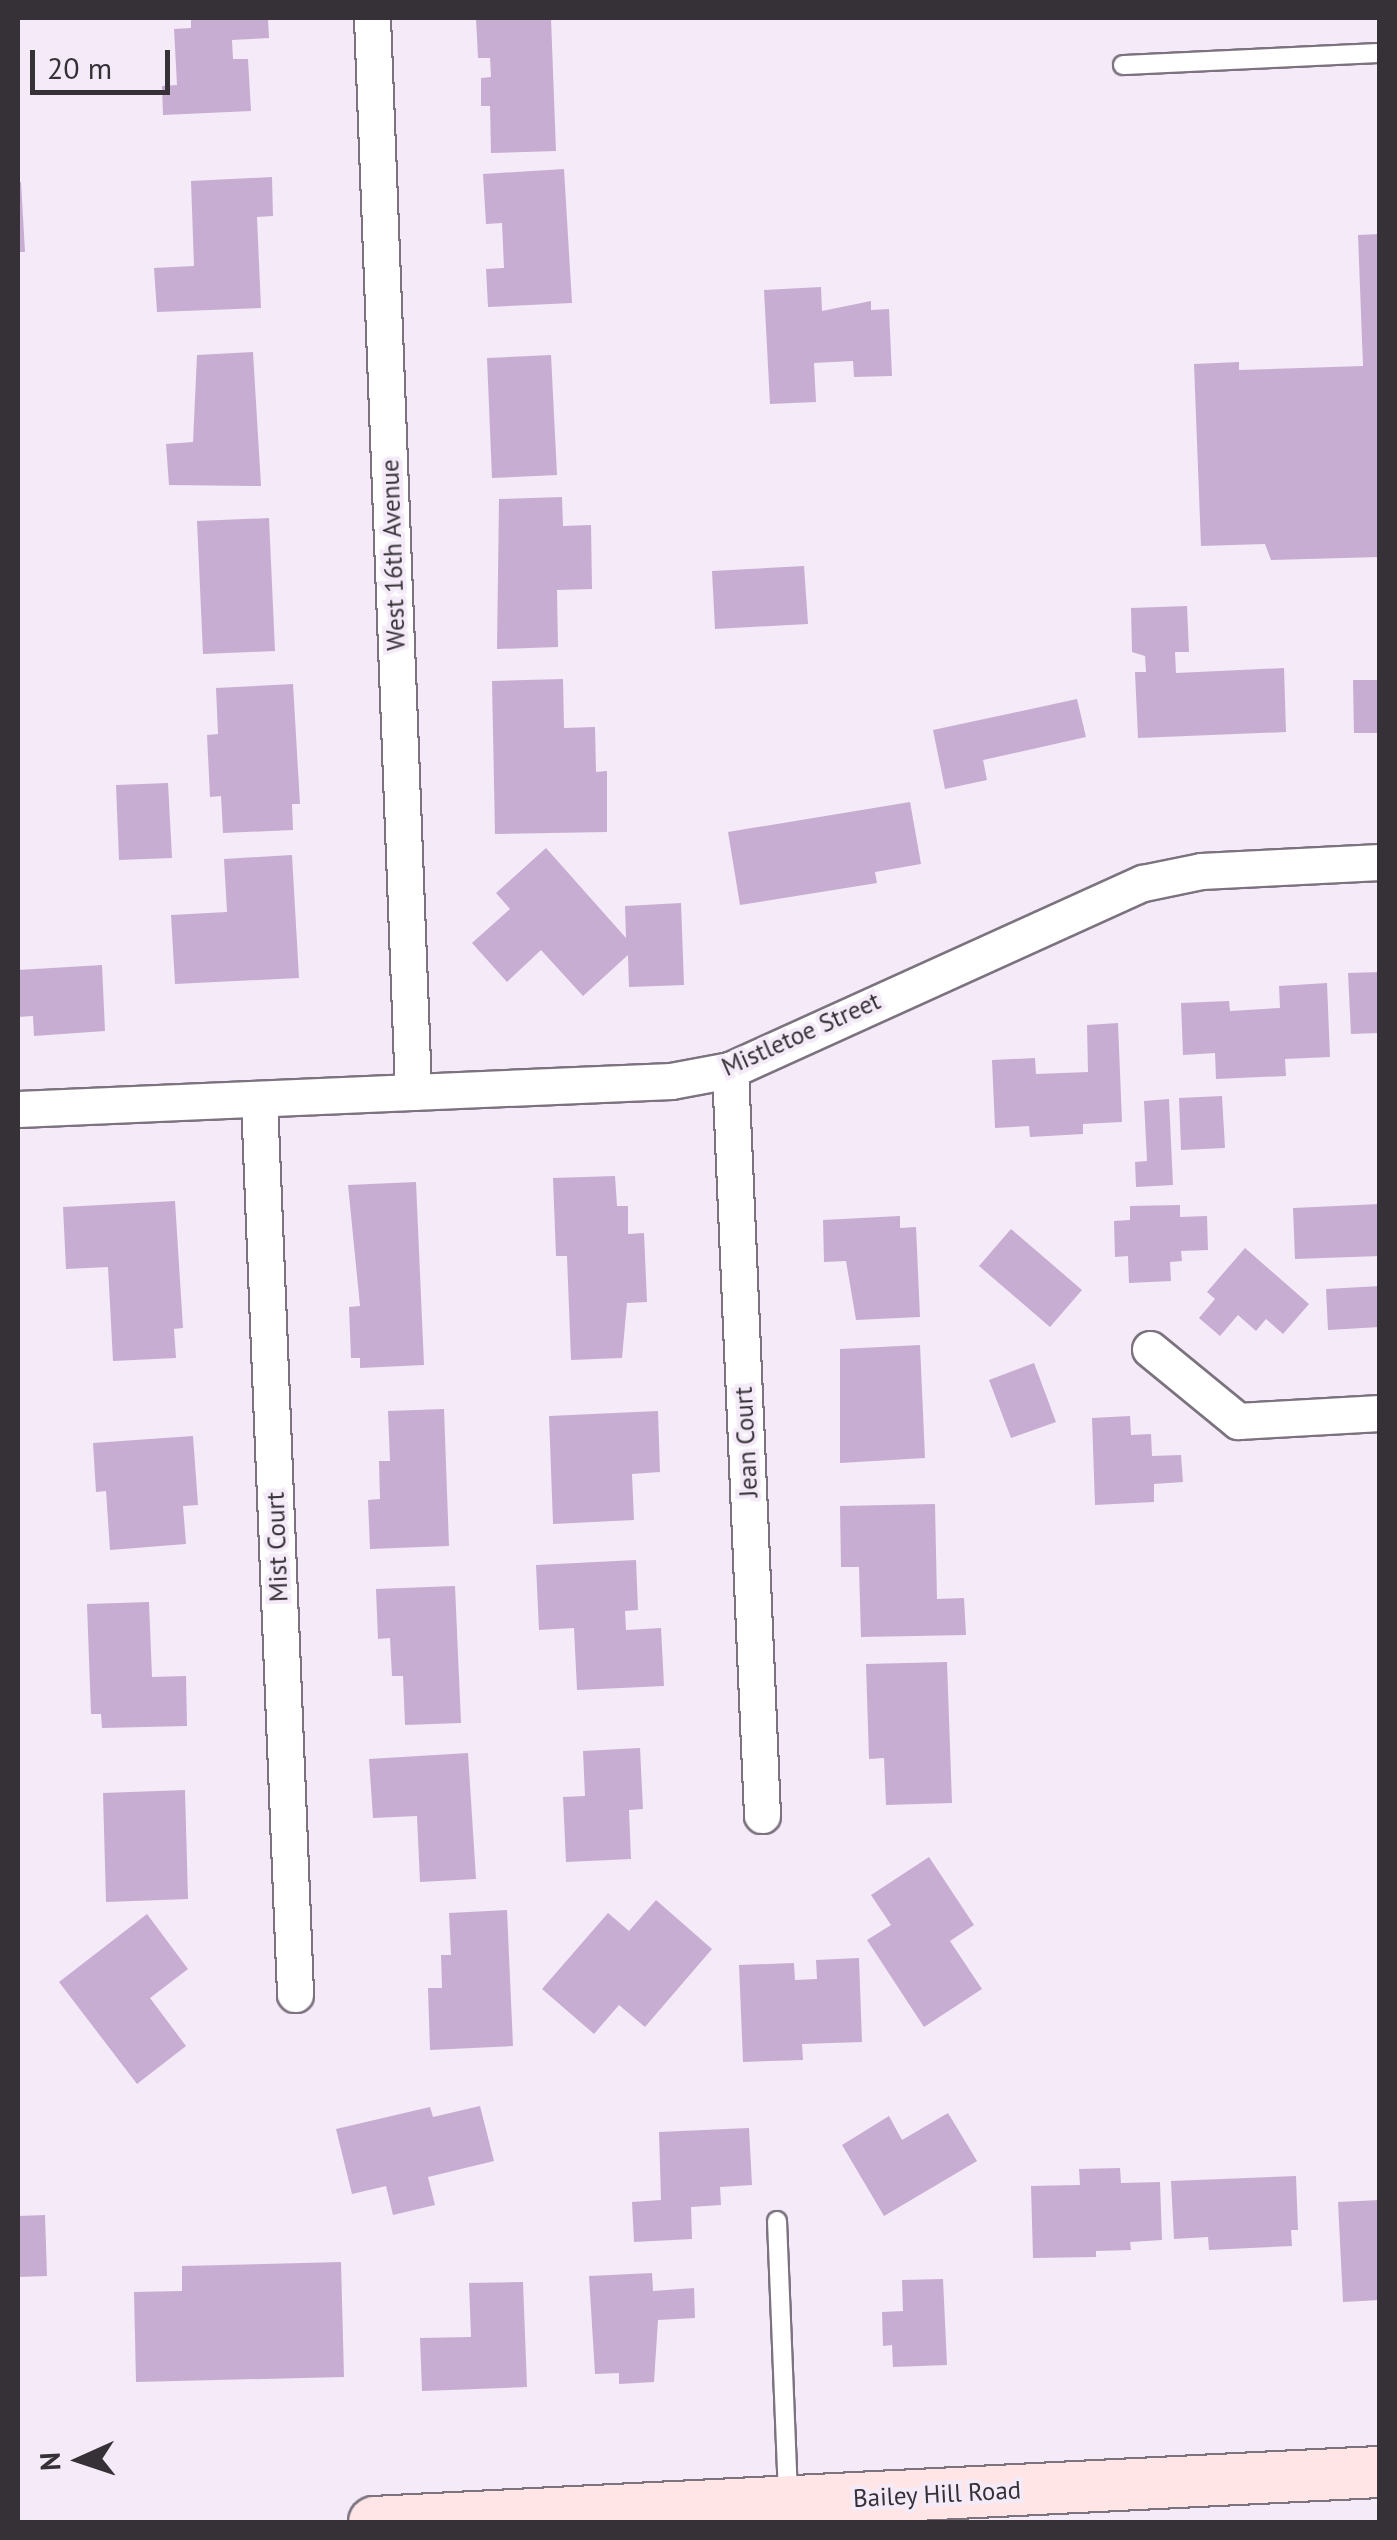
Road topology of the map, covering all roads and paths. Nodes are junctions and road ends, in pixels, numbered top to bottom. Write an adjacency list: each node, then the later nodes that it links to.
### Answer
1 (372, 18): 6 (street, West 16th Avenue)
2 (1380, 53): 3 (lane)
3 (1123, 64)
4 (1380, 862): 5 (street, Mistletoe Street)
5 (730, 1070): 6 (street, Mistletoe Street); 11 (street, Jean Court)
6 (413, 1092): 7 (street, Mistletoe Street)
7 (259, 1100): 8 (street, Mistletoe Street); 12 (street, Mist Court)
8 (18, 1109)
9 (1150, 1349): 10 (street)
10 (1380, 1414)
11 (762, 1815)
12 (295, 1994)
13 (777, 2221): 15 (lane)
14 (1380, 2472): 15 (main road, Bailey Hill Road)
15 (788, 2501): 16 (main road, Bailey Hill Road)
16 (425, 2521): 17 (main road, Bailey Hill Road)
17 (374, 2522)

